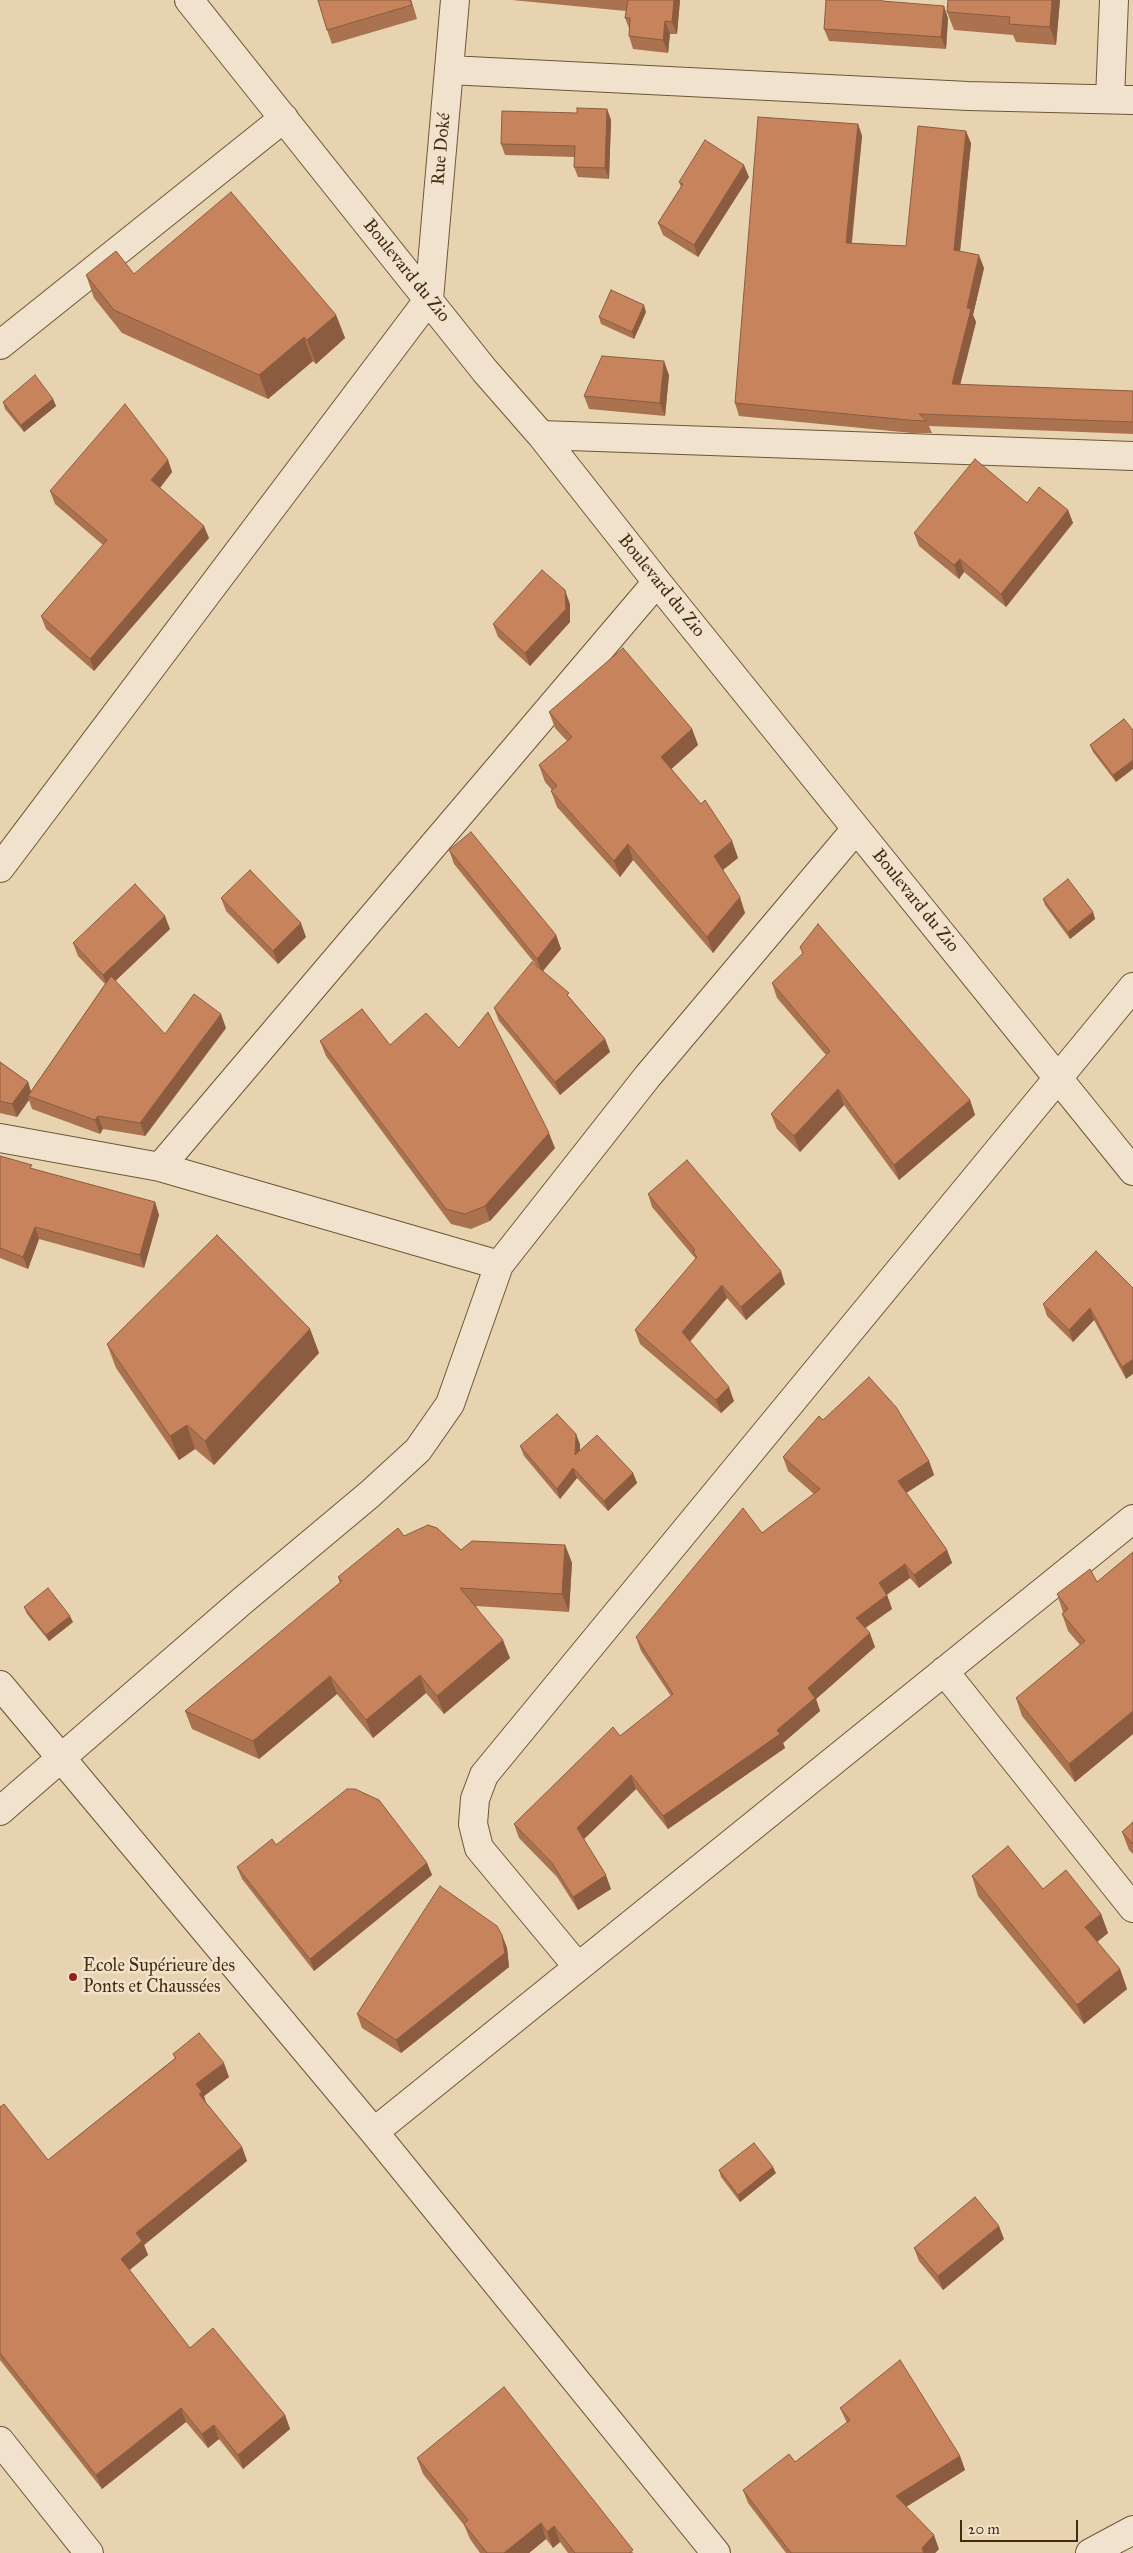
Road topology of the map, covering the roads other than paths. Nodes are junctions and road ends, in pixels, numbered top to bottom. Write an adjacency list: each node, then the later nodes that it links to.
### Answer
1 (189, 0): 6 (street, Boulevard du Zio)
2 (455, 0): 4 (street, Rue Doké)
3 (1114, 0): 5 (street)
4 (449, 70): 5 (street); 7 (street, Rue Doké)
5 (1122, 99)
6 (284, 118): 7 (street, Boulevard du Zio); 8 (street)
7 (429, 299): 9 (street, Boulevard du Zio); 13 (street)
8 (0, 346)
9 (541, 435): 10 (street); 11 (street, Boulevard du Zio)
10 (1133, 456)
11 (657, 582): 12 (street, Boulevard du Zio); 17 (street)
12 (856, 828): 15 (street, Boulevard du Zio); 19 (street)
13 (0, 868)
14 (1133, 986): 15 (street)
15 (1058, 1078): 18 (street, Boulevard du Zio); 26 (street)
16 (0, 1138): 17 (street)
17 (160, 1167): 19 (street)
18 (1133, 1171)
19 (499, 1265): 23 (street)
20 (1133, 1519): 21 (street)
21 (944, 1671): 25 (street); 26 (street)
22 (0, 1685): 23 (street)
23 (62, 1759): 24 (street); 27 (street)
24 (0, 1811)
25 (1133, 1908)
26 (578, 1967): 27 (street)
27 (374, 2132): 31 (street)
28 (0, 2442): 30 (street)
29 (1133, 2530): 32 (street)
30 (89, 2553)
31 (716, 2553)
32 (1090, 2553)

